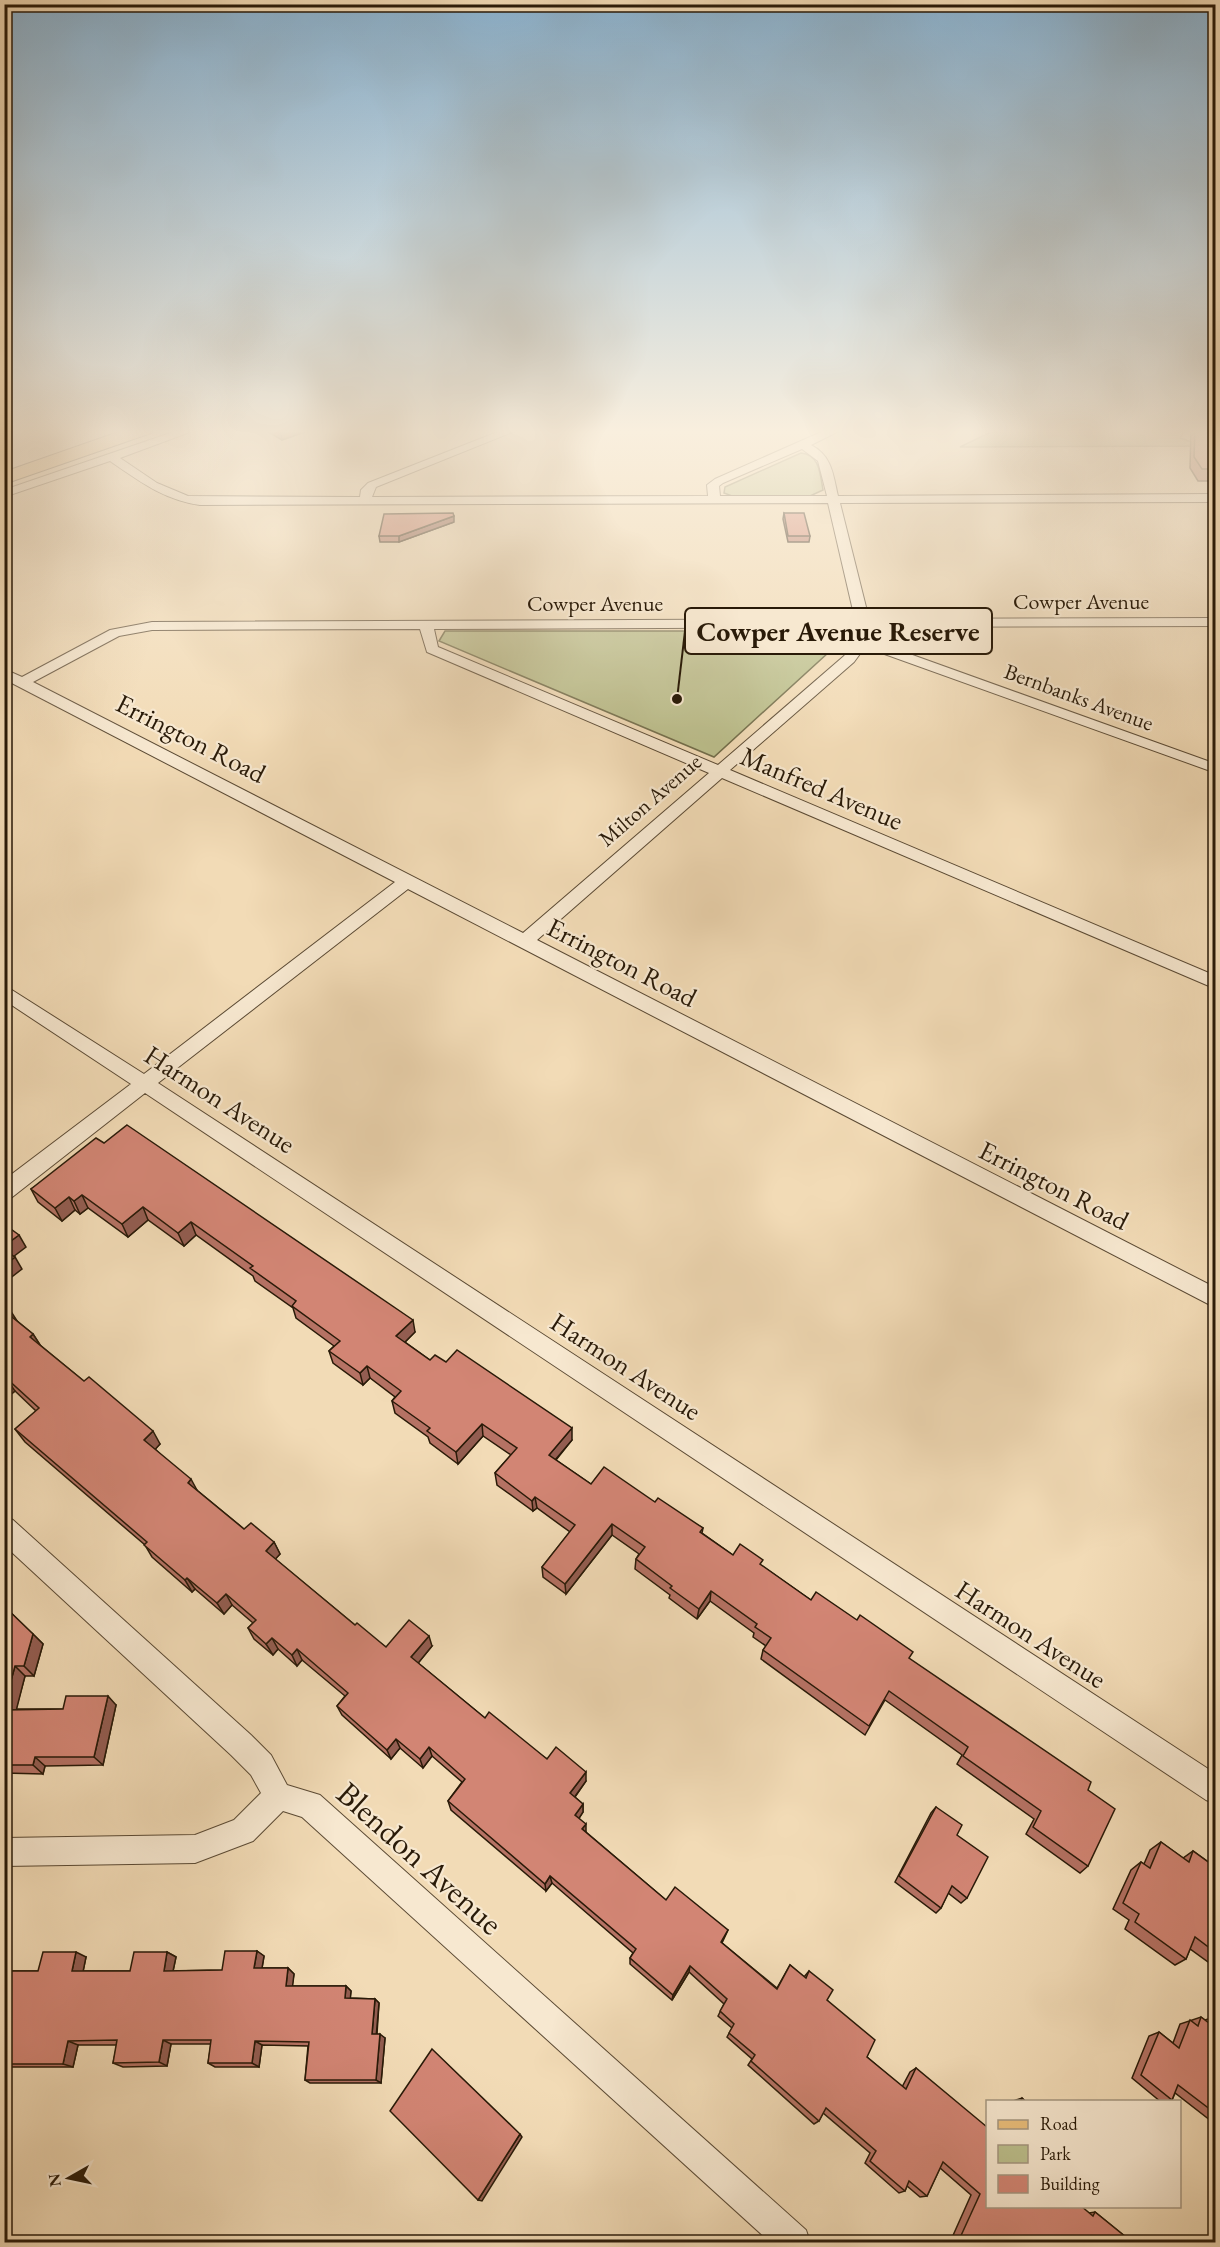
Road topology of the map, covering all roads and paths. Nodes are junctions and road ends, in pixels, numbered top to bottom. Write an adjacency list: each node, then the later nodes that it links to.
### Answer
1 (841, 534): 3 (street)
2 (1215, 622): 3 (street, Cowper Avenue)
3 (863, 623): 4 (street, Cowper Avenue); 5 (street)
4 (426, 625): 7 (street, Cowper Avenue); 9 (street, Manfred Avenue)
5 (861, 641): 8 (street, Bernbanks Avenue); 9 (street, Milton Avenue)
6 (4, 672): 7 (street, Errington Road)
7 (23, 682): 10 (street, Errington Road)
8 (1215, 769)
9 (720, 772): 11 (street, Milton Avenue); 12 (street, Manfred Avenue)
10 (407, 881): 11 (street, Errington Road); 14 (street)
11 (524, 942): 16 (street, Errington Road)
12 (1215, 983)
13 (4, 991): 14 (street, Harmon Avenue)
14 (145, 1083): 15 (street); 18 (street, Harmon Avenue)
15 (4, 1192)
16 (1215, 1299)
17 (4, 1528): 19 (street)
18 (1215, 1790)
19 (278, 1796): 20 (street); 21 (street, Blendon Avenue)
20 (4, 1852)
21 (794, 2242)

